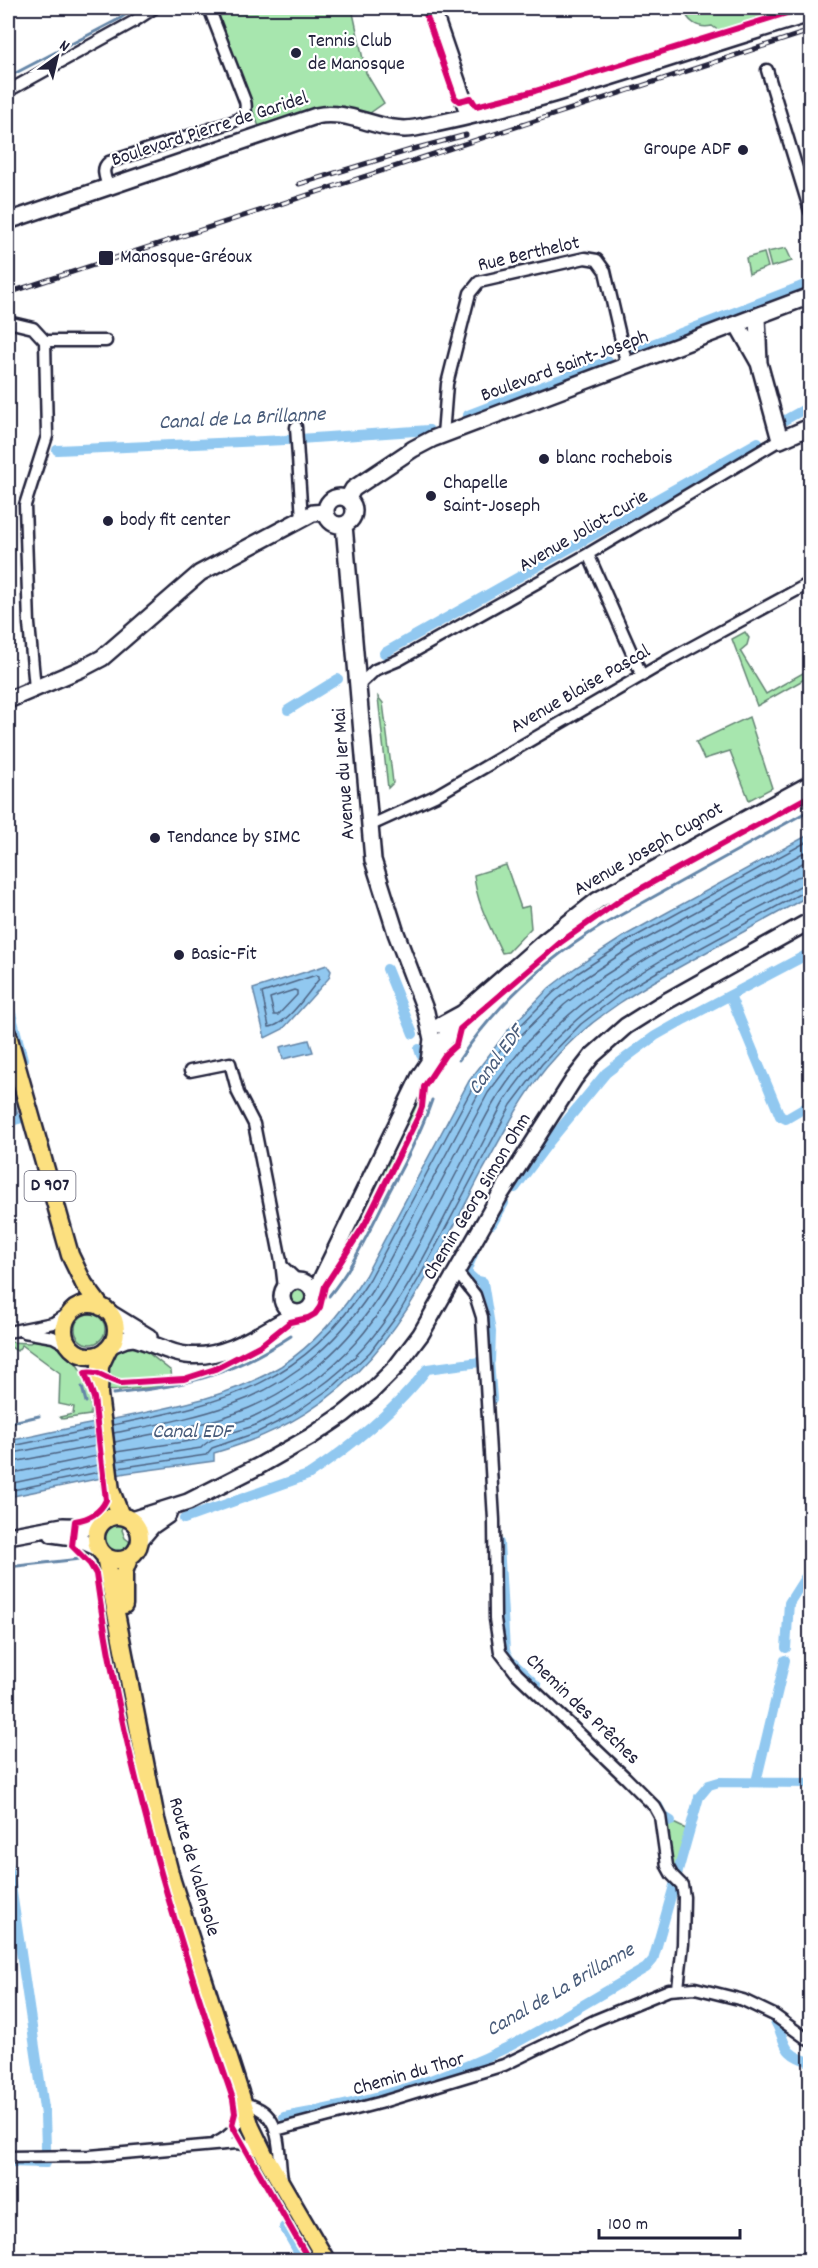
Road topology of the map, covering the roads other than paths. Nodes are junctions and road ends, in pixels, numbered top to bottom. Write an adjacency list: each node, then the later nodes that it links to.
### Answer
1 (153, 8): 6 (street)
2 (209, 8): 8 (street)
3 (432, 8): 7 (street)
4 (810, 14): 7 (street, Boulevard Pierre de Garidel)
5 (767, 70): 9 (street)
6 (8, 91)
7 (469, 116): 8 (street, Boulevard Pierre de Garidel)
8 (108, 187): 10 (street, Boulevard Pierre de Garidel)
9 (810, 211)
10 (8, 221)
11 (810, 296): 12 (street, Boulevard Saint-Joseph)
12 (757, 317): 14 (street, Boulevard Saint-Joseph); 17 (street)
13 (8, 321): 15 (street)
14 (737, 324): 17 (street); 18 (street, Boulevard Saint-Joseph)
15 (45, 341): 16 (street); 33 (street)
16 (106, 341)
17 (759, 363): 22 (street)
18 (627, 366): 21 (street, Boulevard Saint-Joseph); 21 (street, Rue Berthelot)
19 (810, 427): 22 (street, Avenue Joliot-Curie)
20 (297, 434): 25 (street)
21 (443, 435): 23 (street, Boulevard Saint-Joseph)
22 (780, 440): 27 (street, Avenue Joliot-Curie)
23 (348, 498): 24 (street); 26 (street)
24 (326, 512): 25 (street); 26 (street)
25 (302, 519): 33 (street)
26 (344, 525): 29 (street, Avenue du 1er Mai)
27 (588, 554): 30 (street, Avenue Joliot-Curie); 31 (street)
28 (810, 583): 31 (street, Avenue Blaise Pascal)
29 (357, 659): 30 (street); 32 (street, Avenue du 1er Mai)
30 (375, 670): 32 (street, Avenue Joliot-Curie)
31 (642, 675): 36 (street, Avenue Blaise Pascal)
32 (359, 685): 36 (street, Avenue du 1er Mai)
33 (33, 689): 34 (street)
34 (8, 698)
35 (810, 784): 38 (street, Avenue Joseph Cugnot)
36 (369, 826): 38 (street, Avenue du 1er Mai)
37 (810, 921): 42 (street, Chemin Georg Simon Ohm)
38 (438, 1032): 43 (street, Avenue Joseph Cugnot)
39 (8, 1035): 41 (main road, D 907)
40 (190, 1071): 43 (street)
41 (70, 1255): 44 (main road, D 907); 45 (main road, D 907)
42 (456, 1270): 54 (street, Chemin Georg Simon Ohm); 63 (street, Chemin des Prêches)
43 (297, 1290): 46 (street); 46 (street, Avenue Joseph Cugnot); 48 (street, Avenue Joseph Cugnot)
44 (106, 1310): 45 (main road); 49 (main road); 51 (street, Avenue Joseph Cugnot)
45 (72, 1312): 47 (street); 50 (main road)
46 (297, 1313): 48 (street, Avenue Joseph Cugnot)
47 (13, 1331): 50 (street)
48 (257, 1335): 51 (street, Avenue Joseph Cugnot)
49 (109, 1347): 50 (main road); 51 (street, Avenue Joseph Cugnot); 52 (main road)
50 (73, 1349): 52 (main road)
51 (200, 1354)
52 (99, 1394): 53 (main road)
53 (111, 1491): 55 (main road); 56 (main road)
54 (188, 1502): 55 (street, Chemin Georg Simon Ohm); 59 (street, Chemin Georg Simon Ohm)
55 (126, 1518): 56 (main road); 59 (main road)
56 (101, 1523): 57 (street); 60 (main road)
57 (31, 1532): 58 (street); 60 (street)
58 (8, 1536)
59 (140, 1540): 61 (main road)
60 (102, 1552): 61 (main road); 62 (main road, Route de Valensole)
61 (130, 1556): 62 (main road, Route de Valensole)
62 (126, 1656): 65 (main road, Route de Valensole)
63 (678, 1989): 64 (street, Chemin du Thor); 66 (street, Chemin du Thor)
64 (810, 2041)
65 (242, 2097): 66 (street); 67 (street); 68 (main road, Route de Valensole); 70 (main road, Route de Valensole)
66 (276, 2130): 70 (street)
67 (213, 2144): 68 (street); 69 (street)
68 (264, 2154): 70 (main road, Route de Valensole)
69 (8, 2157)
70 (283, 2185): 71 (main road, Route de Valensole)
71 (326, 2260)

